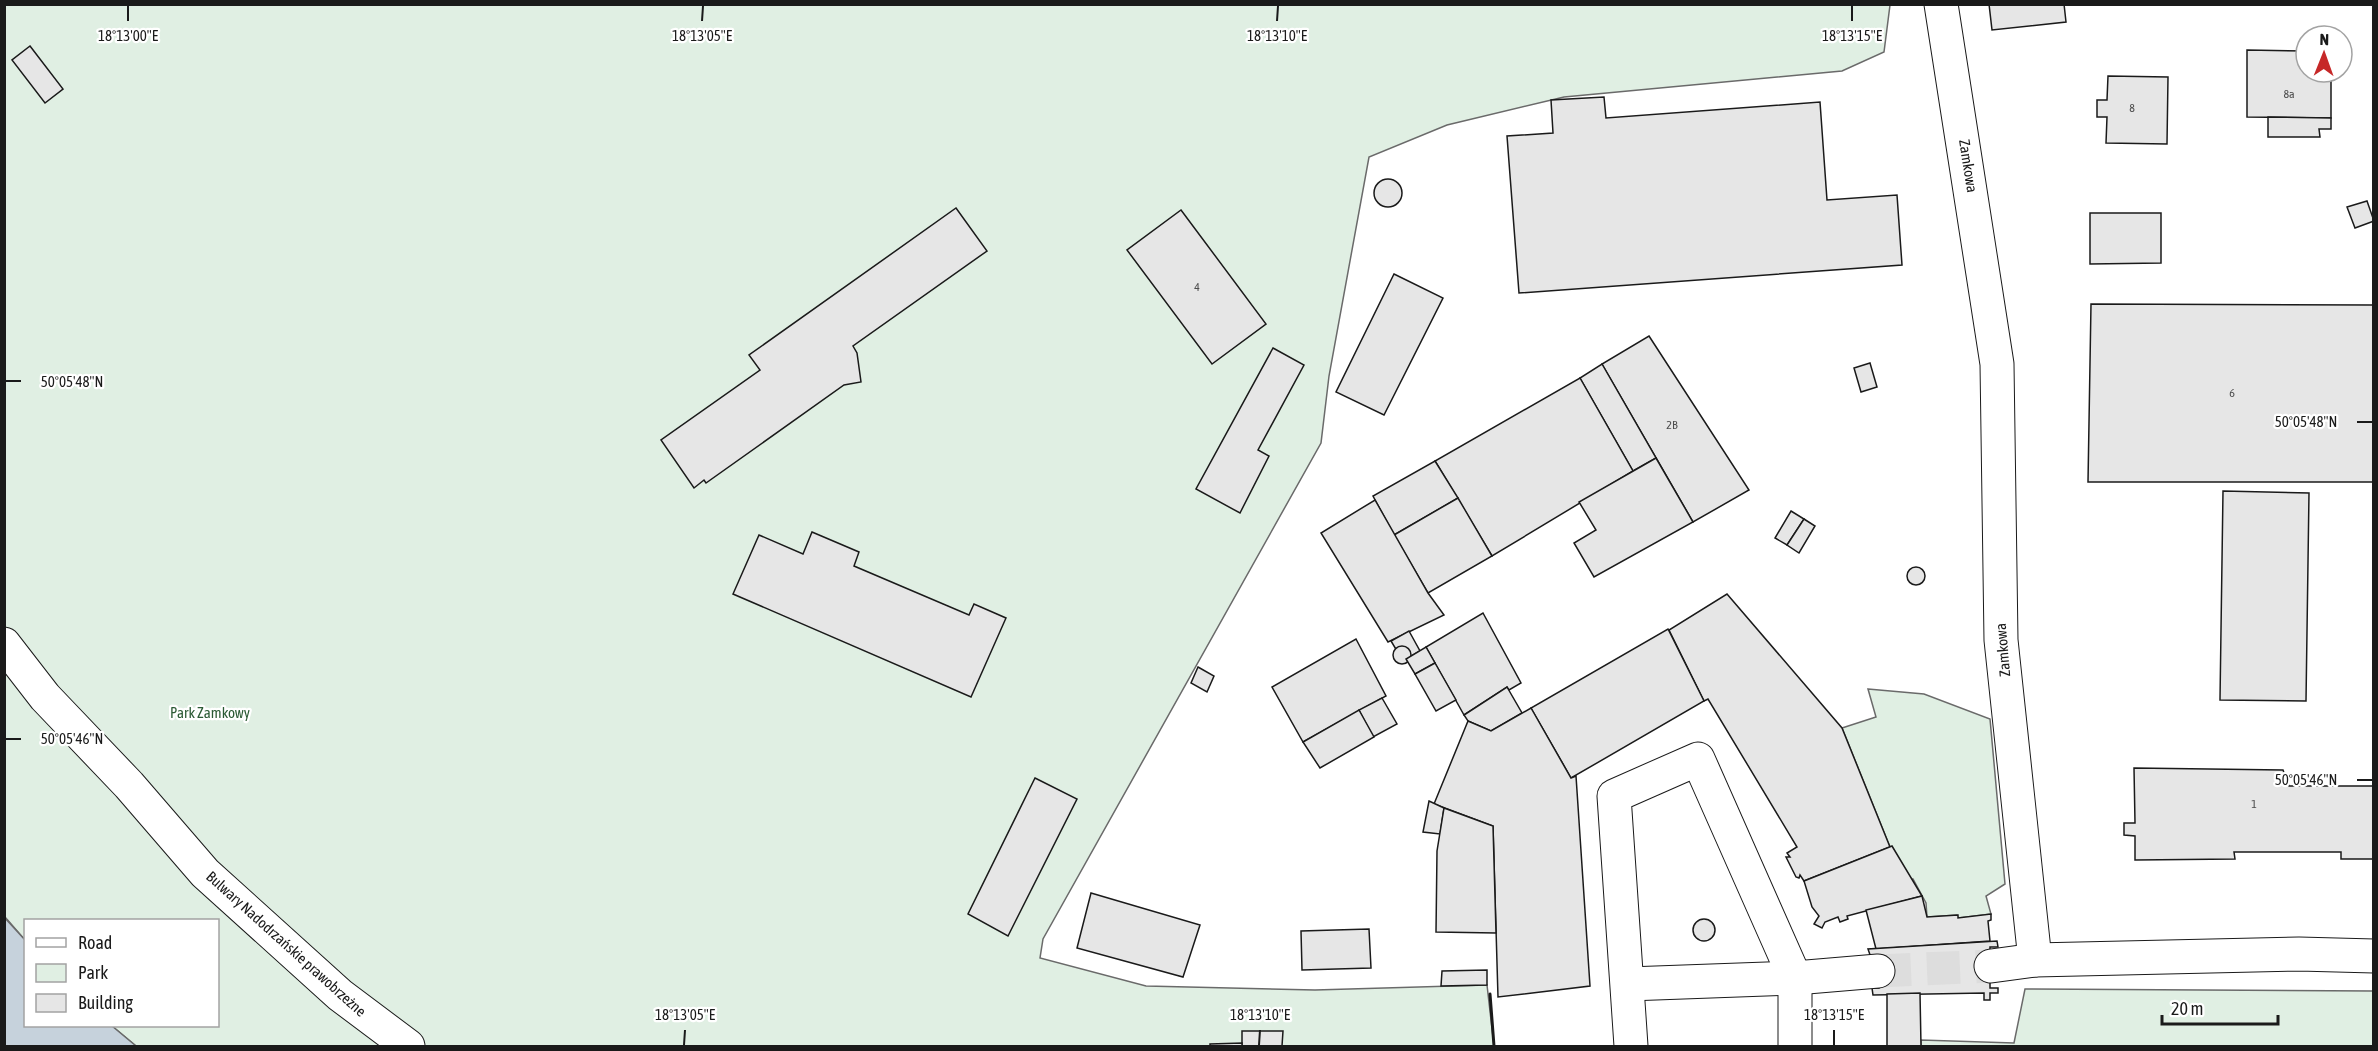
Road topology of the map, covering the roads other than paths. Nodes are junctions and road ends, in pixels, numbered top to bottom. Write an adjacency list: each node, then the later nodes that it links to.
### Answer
1 (1941, 4): 4 (street, Zamkowa)
2 (4, 645): 9 (street, Bulwary Nadodrzańskie prawobrzeżne)
3 (2373, 956): 4 (street)
4 (2035, 960): 5 (street)
5 (1991, 966)
6 (1878, 971): 7 (street)
7 (1795, 978): 8 (street); 8 (street); 11 (street)
8 (1628, 984): 10 (street)
9 (408, 1047)
10 (1631, 1047)
11 (1795, 1047)

